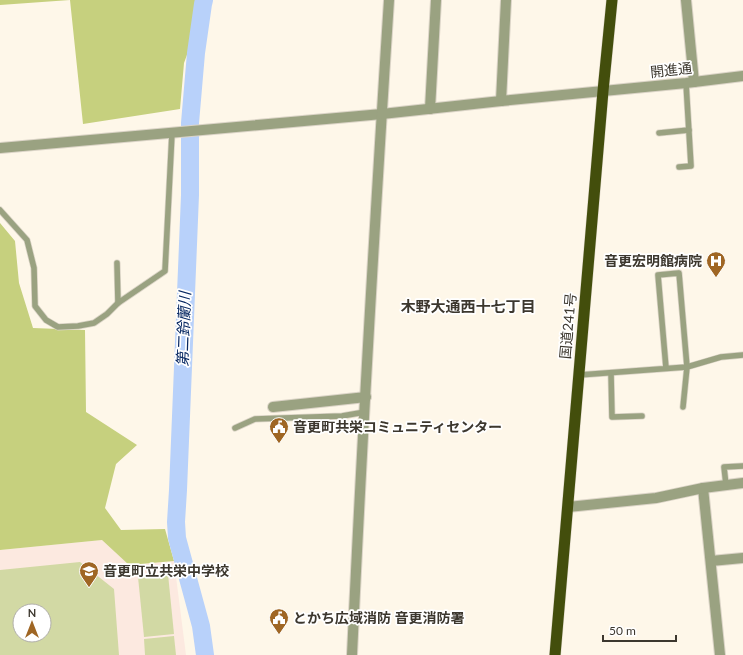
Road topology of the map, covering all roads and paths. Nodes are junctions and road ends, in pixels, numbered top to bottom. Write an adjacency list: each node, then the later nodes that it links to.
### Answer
1 (389, 0): 11 (street)
2 (436, 0): 10 (street)
3 (506, 0): 9 (street)
4 (612, 0): 8 (highway, 国道241号)
5 (686, 0): 7 (street)
6 (743, 76): 7 (street, 開進通)
7 (690, 82): 8 (street, 開進通); 12 (lane)
8 (603, 91): 9 (street, 開進通); 24 (highway, 国道241号)
9 (502, 101): 10 (street, 開進通)
10 (430, 109): 11 (street, 開進通)
11 (382, 114): 13 (street, 開進通); 25 (street)
12 (689, 130): 14 (lane); 16 (lane)
13 (176, 132): 15 (street, 開進通); 19 (lane)
14 (659, 133)
15 (0, 148)
16 (679, 167)
17 (0, 210): 19 (lane)
18 (117, 264): 19 (lane)
19 (118, 303)
20 (743, 356): 21 (lane)
21 (686, 367): 22 (lane); 22 (lane); 27 (lane)
22 (666, 368): 23 (lane)
23 (611, 373): 24 (lane); 29 (lane)
24 (579, 376): 35 (highway, 国道241号)
25 (366, 397): 26 (street); 28 (street)
26 (273, 406)
27 (683, 406)
28 (365, 412): 30 (lane); 38 (street)
29 (642, 416)
30 (235, 428)
31 (743, 466): 33 (lane)
32 (743, 484): 33 (street)
33 (726, 485): 34 (street)
34 (703, 488): 35 (street); 37 (street)
35 (568, 507): 39 (highway, 国道241号)
36 (743, 558): 37 (street)
37 (710, 561): 40 (street)
38 (352, 655)
39 (555, 655)
40 (720, 655)

